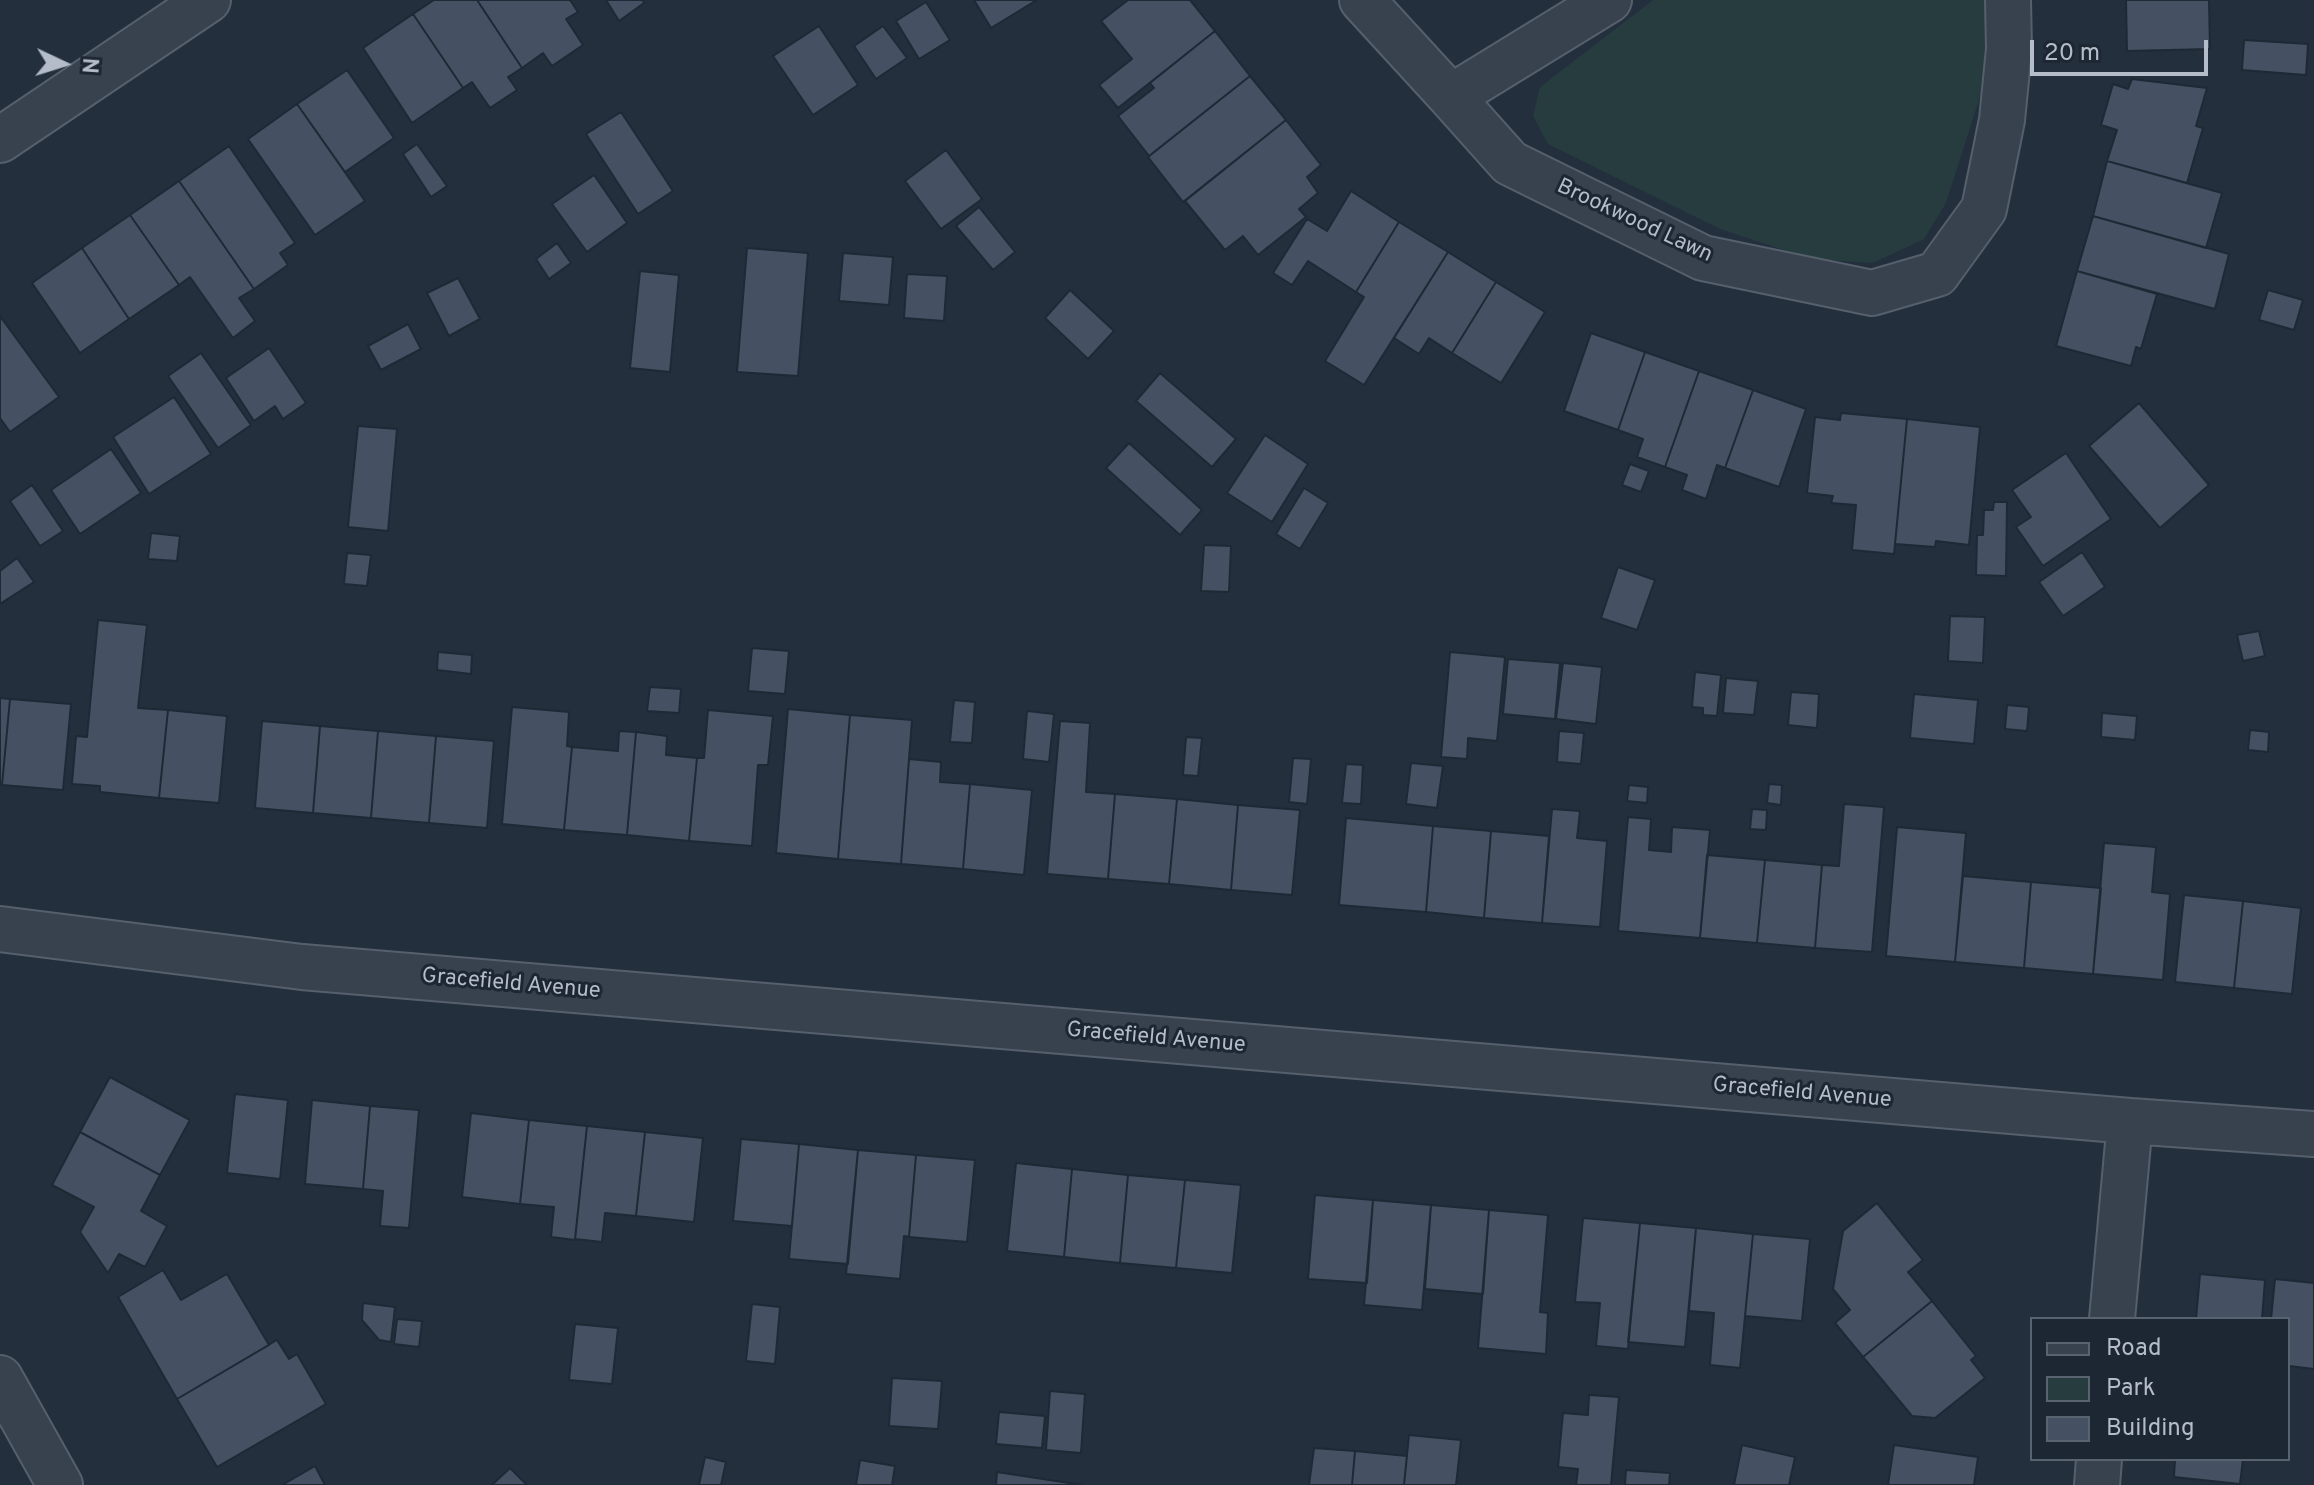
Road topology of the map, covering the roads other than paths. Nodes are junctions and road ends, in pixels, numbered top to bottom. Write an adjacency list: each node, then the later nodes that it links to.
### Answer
1 (208, 0): 6 (street)
2 (1362, 0): 5 (street, Brookwood Lawn)
3 (1609, 0): 5 (street)
4 (2008, 0): 5 (street, Brookwood Lawn)
5 (1451, 97)
6 (0, 140)
7 (0, 929): 8 (street, Gracefield Avenue)
8 (2130, 1121): 9 (street, Gracefield Avenue); 10 (street)
9 (2314, 1134)
10 (2112, 1317)
11 (0, 1378): 13 (street)
12 (2099, 1461): 14 (street)
13 (60, 1485)
14 (2097, 1485)

